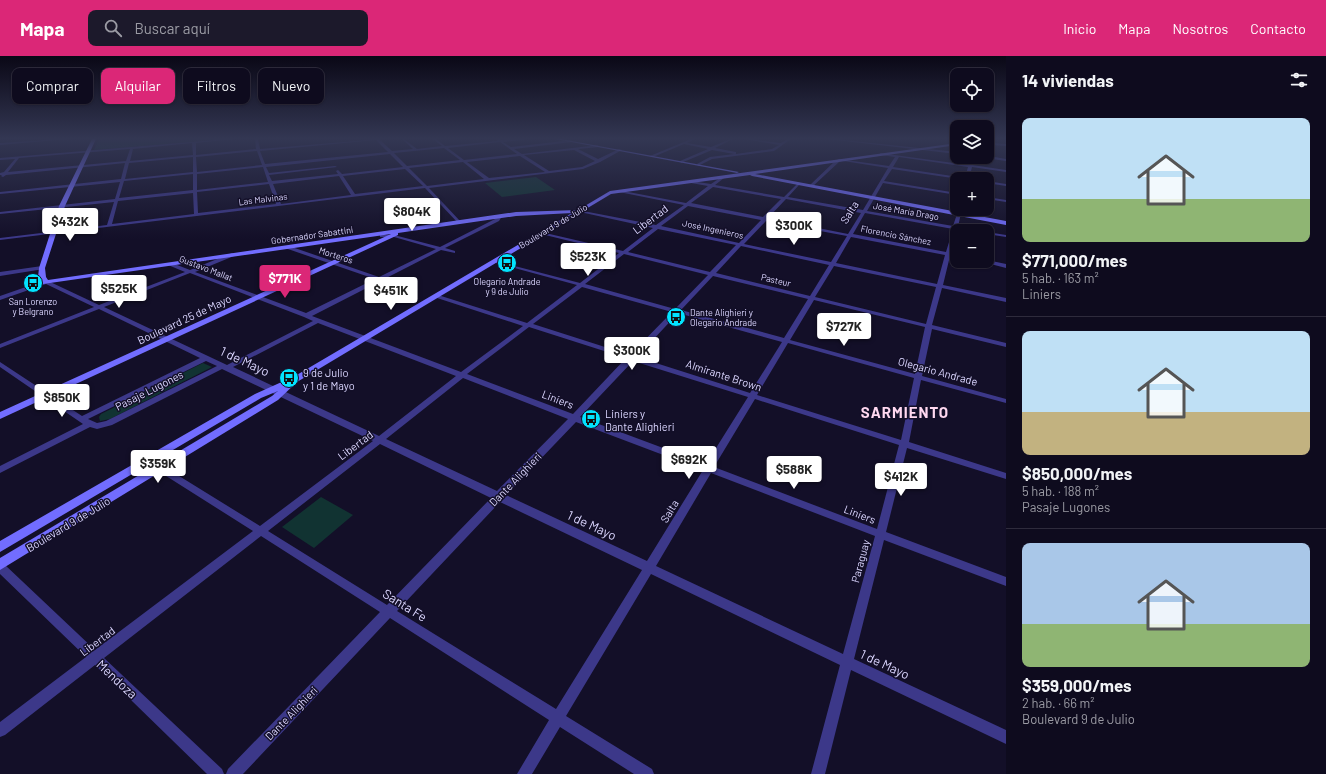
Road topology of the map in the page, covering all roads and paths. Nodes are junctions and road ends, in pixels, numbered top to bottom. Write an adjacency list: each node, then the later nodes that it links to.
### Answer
1 (21, 173): 18 (street)
2 (78, 173): 32 (main road)
3 (124, 173): 25 (street)
4 (195, 173): 5 (street); 25 (street); 37 (street)
5 (199, 173)
6 (281, 173): 19 (street)
7 (338, 173): 21 (street)
8 (364, 173): 21 (street)
9 (411, 173): 36 (street)
10 (479, 173): 26 (street)
11 (544, 173): 26 (street, Las Malvinas)
12 (736, 173): 20 (main road)
13 (754, 173): 20 (main road, Boulevard 9 de Julio)
14 (826, 173): 35 (street)
15 (887, 173): 28 (street, Salta)
16 (922, 173): 23 (street)
17 (0, 174): 18 (street)
18 (5, 174): 24 (street)
19 (267, 174): 29 (street)
20 (744, 174): 22 (main road, Boulevard 9 de Julio); 31 (main road)
21 (340, 175): 29 (street); 41 (street)
22 (723, 177): 27 (main road, Boulevard 9 de Julio); 33 (street, Libertad)
23 (950, 177)
24 (0, 180)
25 (122, 180): 32 (street); 45 (street)
26 (488, 180): 36 (street, Las Malvinas)
27 (692, 182): 33 (street, José María Drago); 38 (main road, Boulevard 9 de Julio)
28 (882, 182): 40 (street); 43 (street, Salta)
29 (271, 183): 37 (street); 47 (street)
30 (994, 183): 34 (street)
31 (798, 184): 35 (main road); 42 (street, Dante Alighieri)
32 (72, 185): 39 (street); 49 (main road)
33 (713, 185): 42 (street, José María Drago); 48 (street, Libertad)
34 (1006, 185)
35 (811, 186): 43 (main road)
36 (426, 187): 41 (street, Las Malvinas); 58 (street)
37 (195, 191): 45 (street); 54 (street)
38 (619, 191): 48 (street, Florencio Sánchez); 50 (main road, Boulevard 9 de Julio)
39 (0, 193)
40 (950, 193)
41 (354, 196): 47 (street, Las Malvinas)
42 (785, 198): 51 (street, José María Drago); 57 (street, Dante Alighieri)
43 (873, 198): 51 (street, Salta); 52 (main road)
44 (994, 199): 46 (street)
45 (117, 200): 49 (street); 60 (street)
46 (1006, 201)
47 (279, 205): 54 (street, Las Malvinas)
48 (688, 205): 57 (street, Florencio Sánchez); 61 (street, Libertad)
49 (62, 206): 53 (street); 64 (main road)
50 (580, 211): 55 (main road, Gobernador Sabattini); 61 (street, José Ingenieros); 65 (main road, Boulevard 9 de Julio)
51 (863, 212): 62 (street, José María Drago); 69 (street, Salta)
52 (950, 212)
53 (0, 213)
54 (196, 215): 60 (street, Las Malvinas)
55 (500, 216): 58 (main road, Gobernador Sabattini); 75 (street)
56 (969, 216): 59 (main road)
57 (764, 219): 69 (street, Florencio Sánchez); 73 (street, Dante Alighieri)
58 (458, 222): 66 (main road, Gobernador Sabattini)
59 (1006, 223)
60 (109, 226): 63 (street, Las Malvinas)
61 (658, 226): 73 (street, José Ingenieros); 77 (street, Libertad)
62 (950, 227)
63 (85, 229): 64 (street, Las Malvinas); 72 (street)
64 (53, 232): 71 (street, Las Malvinas); 72 (main road)
65 (543, 233): 77 (street, Pasteur); 80 (main road, Boulevard 9 de Julio)
66 (395, 234): 68 (main road, Gobernador Sabattini); 75 (street); 81 (main road, Boulevard 25 de Mayo)
67 (994, 234): 70 (street)
68 (382, 235): 74 (main road, Gobernador Sabattini); 81 (main road, Boulevard 25 de Mayo)
69 (849, 236): 78 (street, Florencio Sánchez); 83 (street, Salta)
70 (1006, 236)
71 (0, 239)
72 (50, 242): 87 (main road)
73 (741, 244): 83 (street, José Ingenieros); 90 (street, Dante Alighieri)
74 (287, 247): 79 (main road, Gobernador Sabattini); 81 (street, Morteros)
75 (439, 248): 76 (street); 91 (street)
76 (453, 252)
77 (623, 253): 90 (street, Pasteur); 93 (street, Libertad)
78 (950, 254)
79 (232, 255): 84 (main road, Gobernador Sabattini); 88 (street)
80 (494, 261): 93 (street, Olegario Andrade); 95 (main road, Boulevard 9 de Julio)
81 (330, 262): 91 (street, Morteros); 96 (main road, Boulevard 25 de Mayo)
82 (950, 262): 94 (street, Paraguay)
83 (832, 263): 94 (street, José Ingenieros); 98 (street, Salta)
84 (170, 264): 88 (street, Gustavo Mallat); 92 (main road, Gobernador Sabattini)
85 (994, 264): 86 (street)
86 (1006, 266)
87 (42, 268): 89 (street); 92 (main road)
88 (190, 272): 96 (street, Gustavo Mallat); 100 (street)
89 (0, 274)
90 (712, 274): 98 (street, Pasteur); 101 (street, Dante Alighieri)
91 (380, 279): 102 (street)
92 (46, 282): 97 (street); 100 (street, 1 de Mayo)
93 (582, 285): 101 (street, Olegario Andrade); 104 (street, Libertad)
94 (939, 286): 99 (street, José Ingenieros); 105 (street, Paraguay)
95 (436, 296): 104 (street, Almirante Brown); 107 (main road, Boulevard 9 de Julio)
96 (254, 297): 102 (street, Liniers); 106 (main road, Boulevard 25 de Mayo)
97 (0, 298)
98 (811, 298): 105 (street, Pasteur); 108 (street, Salta)
99 (1006, 300)
100 (98, 307): 106 (street, 1 de Mayo); 110 (street)
101 (676, 311): 108 (street, Olegario Andrade); 112 (street, Dante Alighieri)
102 (306, 316): 103 (street, Liniers)
103 (317, 320): 107 (street, Liniers); 114 (street, Pasaje Lugones)
104 (529, 325): 112 (street, Almirante Brown); 115 (street, Libertad)
105 (929, 326): 109 (street, Pasteur); 116 (street, Paraguay)
106 (163, 338): 111 (street, 1 de Mayo); 118 (main road, Boulevard 25 de Mayo)
107 (364, 339): 115 (street, Liniers); 117 (main road, Boulevard 9 de Julio)
108 (786, 341): 116 (street, Olegario Andrade); 119 (street, Salta)
109 (1006, 344)
110 (0, 346)
111 (206, 358): 114 (street, 1 de Mayo); 124 (street, Pasaje Lugones)
112 (632, 358): 119 (street, Almirante Brown); 123 (street, Dante Alighieri)
113 (0, 364): 118 (street)
114 (224, 367): 117 (street, 1 de Mayo); 124 (street, Pasaje Lugones)
115 (462, 375): 123 (street, Liniers); 125 (street, Libertad)
116 (918, 377): 120 (street, Olegario Andrade); 126 (street, Paraguay)
117 (276, 391): 125 (street, 1 de Mayo); 127 (main road, Boulevard 9 de Julio); 128 (main road, Boulevard 9 de Julio)
118 (43, 393): 121 (main road, Boulevard 25 de Mayo); 122 (main road, Boulevard 25 de Mayo); 124 (street)
119 (752, 396): 126 (street, Almirante Brown); 129 (street, Salta)
120 (1006, 401)
121 (0, 408)
122 (0, 416)
123 (574, 418): 129 (street, Liniers); 132 (street, Dante Alighieri)
124 (86, 422): 130 (street, Pasaje Lugones)
125 (380, 440): 132 (street, 1 de Mayo); 133 (street, Libertad)
126 (904, 444): 131 (street, Almirante Brown); 134 (street, Paraguay)
127 (148, 460): 128 (street, Santa Fe); 135 (main road, Boulevard 9 de Julio)
128 (160, 468): 133 (street, Santa Fe); 136 (main road, Boulevard 9 de Julio)
129 (708, 469): 134 (street, Liniers); 137 (street, Salta)
130 (0, 470)
131 (1006, 476)
132 (498, 497): 137 (street, 1 de Mayo); 139 (street, Dante Alighieri)
133 (260, 531): 139 (street, Santa Fe); 140 (street, Libertad)
134 (880, 534): 138 (street, Liniers); 141 (street, Paraguay)
135 (0, 547)
136 (0, 566): 140 (street, Mendoza)
137 (649, 568): 141 (street, 1 de Mayo); 142 (street, Salta)
138 (1006, 582)
139 (388, 612): 142 (street, Santa Fe); 146 (street, Dante Alighieri)
140 (94, 658): 143 (street, Libertad); 145 (street, Mendoza)
141 (846, 662): 144 (street, 1 de Mayo); 149 (street, Paraguay)
142 (558, 718): 147 (street, Salta); 148 (street, Santa Fe)
143 (0, 730)
144 (1006, 737)
145 (217, 774)
146 (232, 774)
147 (524, 774)
148 (647, 774)
149 (818, 774)

